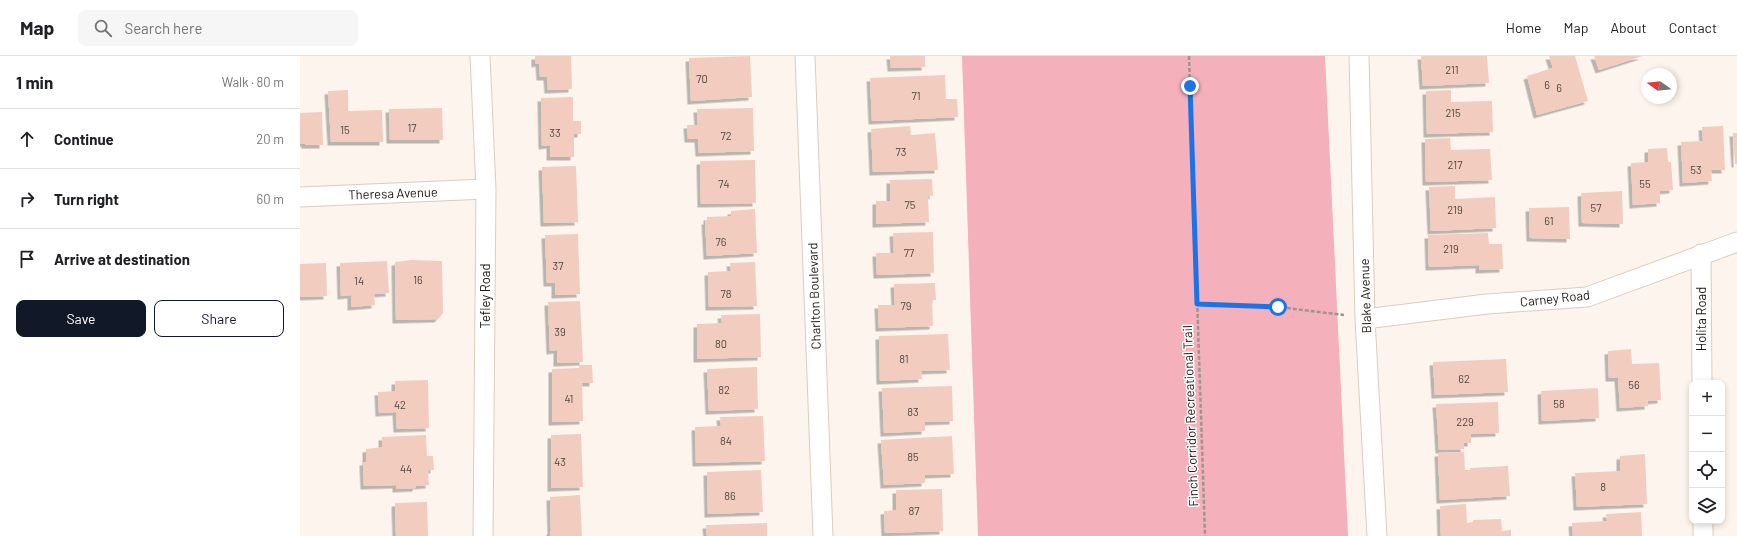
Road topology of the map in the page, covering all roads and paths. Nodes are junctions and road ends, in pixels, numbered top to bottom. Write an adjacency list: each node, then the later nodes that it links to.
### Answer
1 (480, 56): 5 (street, Tefley Road)
2 (805, 56): 14 (street, Charlton Boulevard)
3 (1189, 56): 9 (path, Finch Corridor Recreational Trail)
4 (1359, 56): 10 (street, Blake Avenue)
5 (486, 189): 6 (street, Theresa Avenue); 13 (street, Tefley Road)
6 (300, 197)
7 (1737, 242): 8 (street, Carney Road)
8 (1701, 254): 10 (street, Carney Road); 11 (street, Holita Road)
9 (1197, 304): 10 (path); 15 (path, Finch Corridor Recreational Trail)
10 (1358, 317): 16 (street, Blake Avenue)
11 (1702, 380)
12 (1703, 524): 17 (street)
13 (483, 536)
14 (823, 536)
15 (1205, 536)
16 (1376, 536)
17 (1703, 536)

